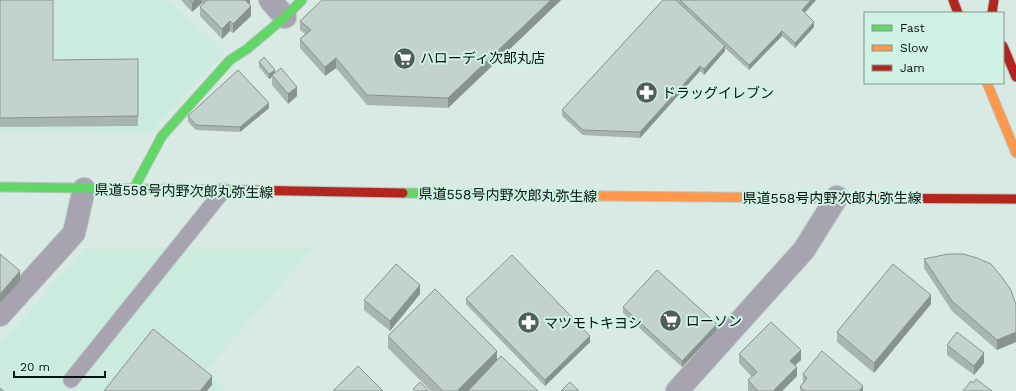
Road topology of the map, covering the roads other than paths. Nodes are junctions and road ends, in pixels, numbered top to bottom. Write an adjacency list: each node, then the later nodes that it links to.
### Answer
1 (270, 0): 7 (street)
2 (302, 0): 7 (main road)
3 (953, 0): 5 (main road)
4 (994, 0): 6 (main road)
5 (958, 12)
6 (992, 12)
7 (285, 17): 16 (main road)
8 (1004, 48): 9 (main road)
9 (1016, 77)
10 (987, 84): 13 (main road)
11 (997, 84): 12 (main road)
12 (1016, 130)
13 (1016, 153)
14 (0, 187): 15 (main road, 県道558号内野次郎丸弥生線)
15 (84, 189): 16 (main road, 県道558号内野次郎丸弥生線); 20 (street)
16 (134, 190): 17 (main road, 県道558号内野次郎丸弥生線)
17 (223, 191): 18 (main road, 県道558号内野次郎丸弥生線); 21 (lane)
18 (837, 198): 19 (main road, 県道558号内野次郎丸弥生線); 22 (street)
19 (1016, 199)
20 (0, 315)
21 (71, 380)
22 (677, 391)

